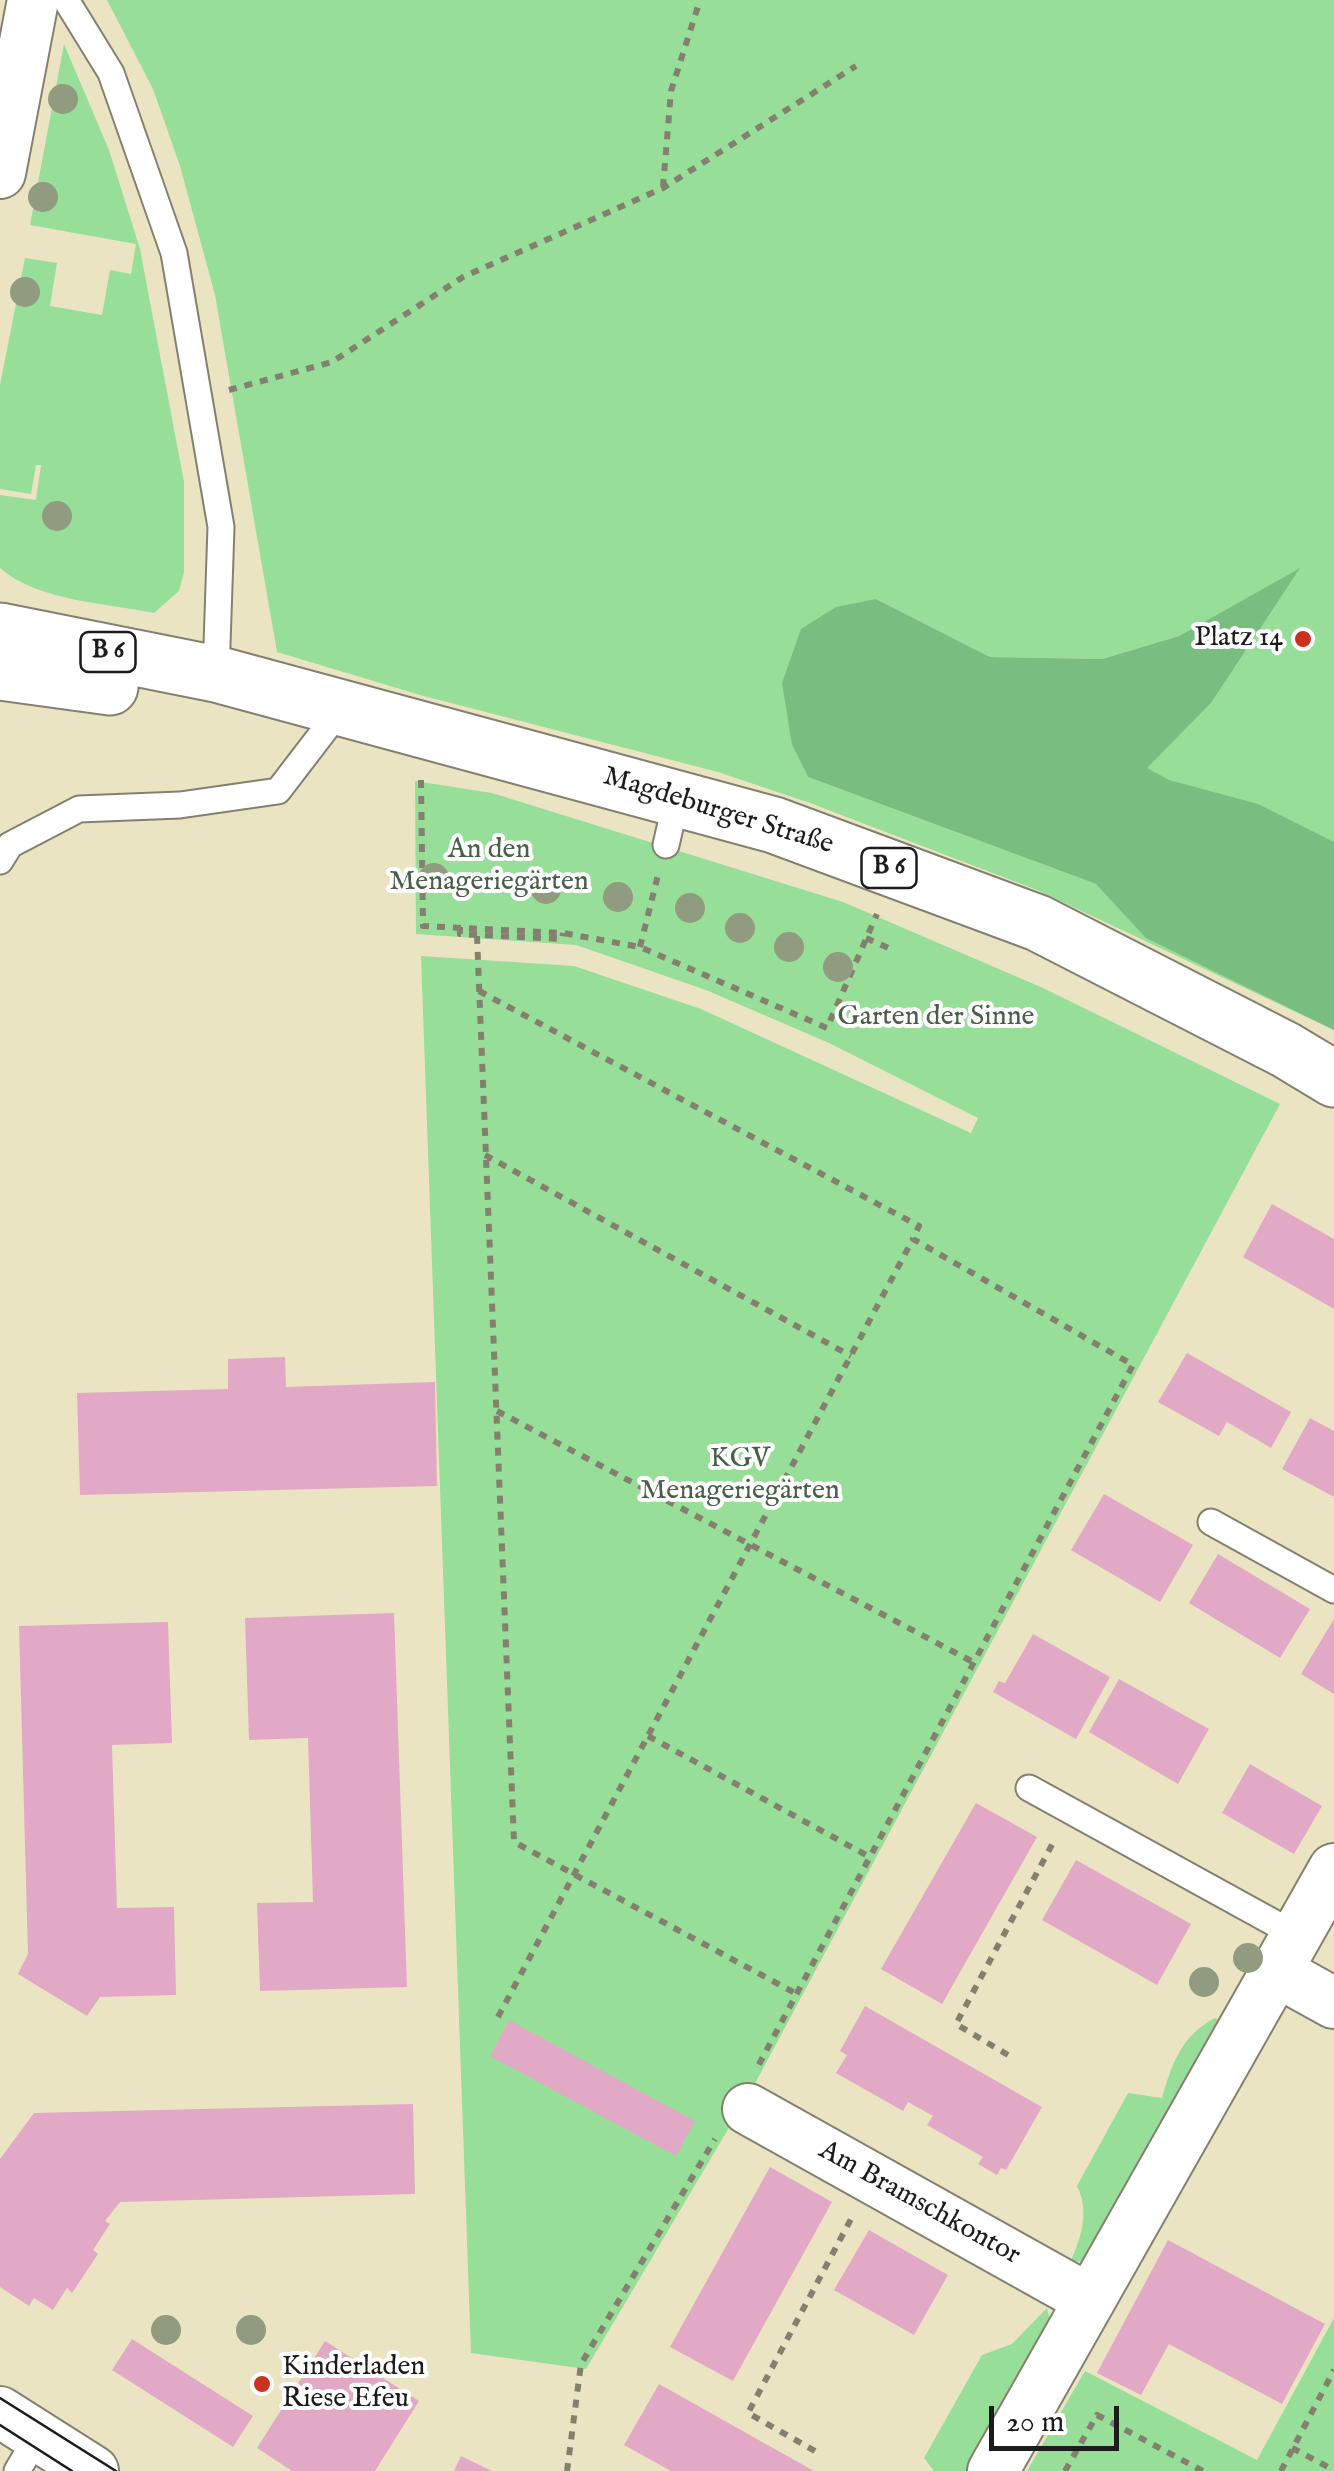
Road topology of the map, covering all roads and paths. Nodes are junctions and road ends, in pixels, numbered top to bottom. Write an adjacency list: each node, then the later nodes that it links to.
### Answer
1 (33, 0): 5 (street)
2 (66, 0): 7 (lane)
3 (700, 0): 6 (path)
4 (856, 66): 6 (path)
5 (0, 173)
6 (663, 188): 7 (path)
7 (200, 399): 10 (lane)
8 (0, 630): 10 (main road, Magdeburger Straße / B 6)
9 (0, 672): 11 (main road, Magdeburger Straße / B 6)
10 (216, 674): 12 (main road, Magdeburger Straße / B 6)
11 (334, 718): 12 (main road, Magdeburger Straße / B 6); 14 (lane)
12 (416, 729): 13 (main road, Magdeburger Straße / B 6); 16 (path)
13 (671, 821): 15 (main road, Magdeburger Straße / B 6); 20 (path)
14 (0, 861)
15 (896, 870): 19 (path); 23 (main road, Magdeburger Straße / B 6)
16 (460, 927): 17 (path); 18 (path)
17 (563, 933): 18 (path); 20 (path)
18 (478, 936): 22 (path)
19 (866, 938): 20 (path); 21 (path)
20 (640, 947)
21 (893, 950)
22 (479, 991): 24 (path); 25 (path)
23 (1334, 1080)
24 (484, 1155): 26 (path); 27 (path)
25 (913, 1239): 26 (path); 31 (path)
26 (851, 1356): 29 (path)
27 (496, 1410): 29 (path); 37 (path)
28 (1211, 1522): 30 (lane)
29 (750, 1544): 31 (path); 32 (path)
30 (1334, 1590)
31 (973, 1662): 35 (path)
32 (648, 1736): 35 (path); 37 (path)
33 (1029, 1788): 38 (lane)
34 (1054, 1842): 42 (path)
35 (868, 1856): 39 (path)
36 (1334, 1869): 38 (street)
37 (574, 1875): 39 (path); 41 (path)
38 (1286, 1953): 40 (street); 45 (street)
39 (798, 1994): 43 (path)
40 (1334, 2002)
41 (498, 2017)
42 (1008, 2056)
43 (740, 2105): 44 (street, Am Bramschkontor); 52 (path)
44 (873, 2178): 45 (street, Am Bramschkontor); 49 (path)
45 (1090, 2300): 53 (street)
46 (1334, 2370): 48 (path)
47 (19, 2440): 51 (street)
48 (1292, 2448): 50 (path); 56 (path)
49 (815, 2450)
50 (1334, 2470)
51 (93, 2471)
52 (567, 2471)
53 (993, 2471)
54 (1065, 2471): 55 (path)
55 (1203, 2471)
56 (1281, 2471)

